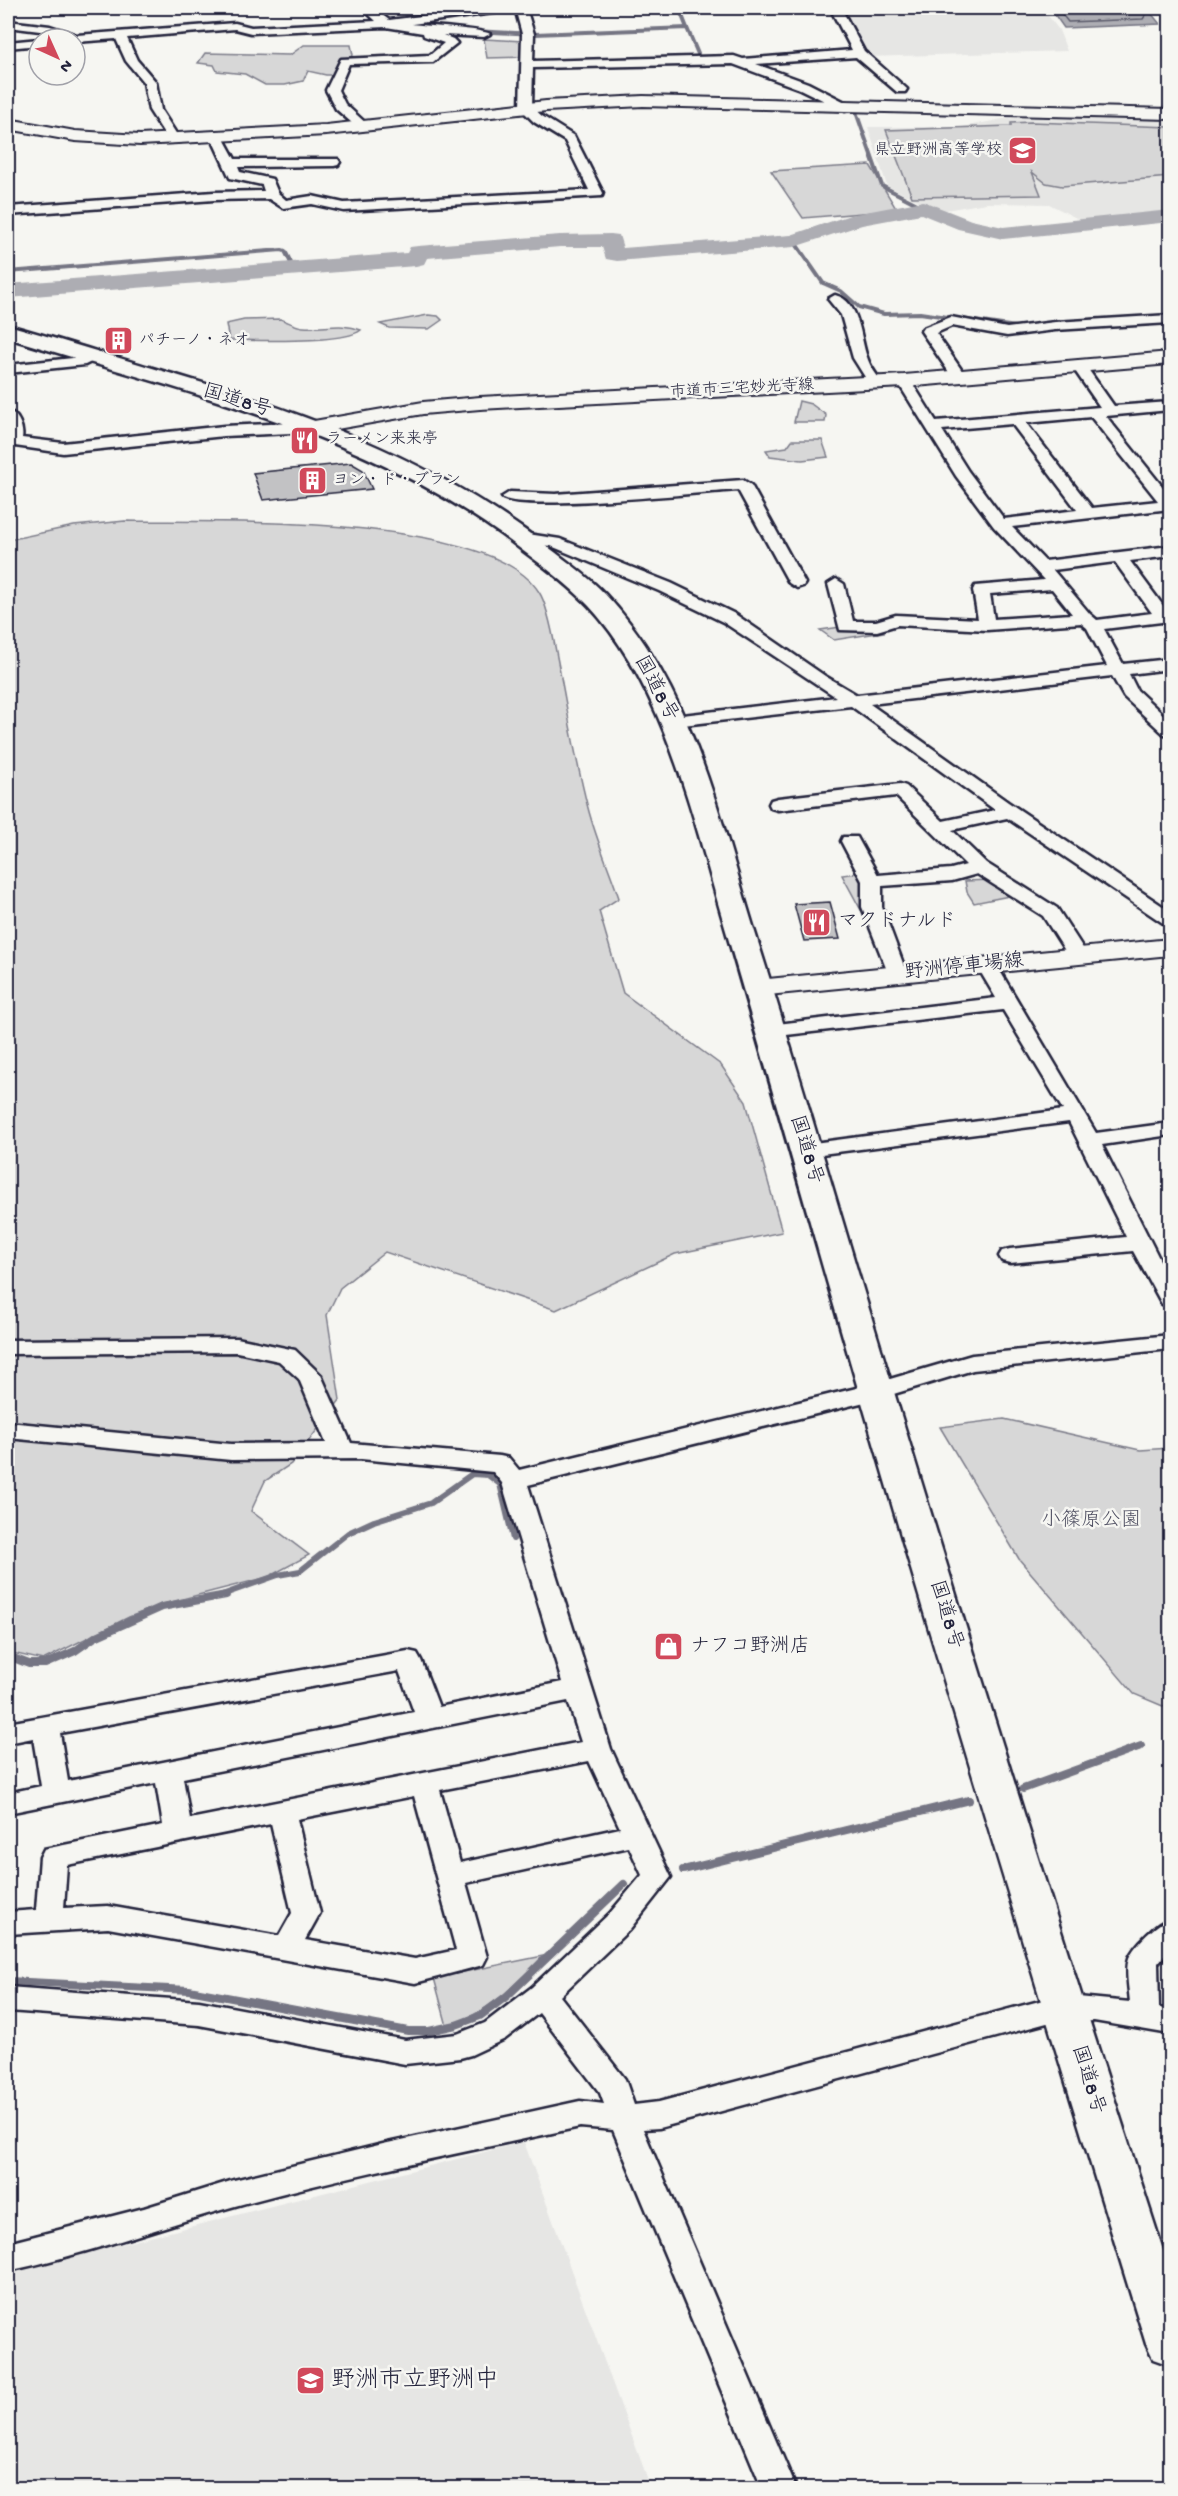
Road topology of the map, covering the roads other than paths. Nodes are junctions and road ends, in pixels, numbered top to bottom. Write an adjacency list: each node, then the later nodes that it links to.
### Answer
1 (368, 8): 6 (street)
2 (401, 8): 6 (street)
3 (508, 8): 6 (street)
4 (520, 8): 20 (street)
5 (836, 8): 18 (street)
6 (422, 19): 10 (street)
7 (8, 24): 9 (street)
8 (403, 26): 10 (street); 13 (street); 15 (street)
9 (33, 27)
10 (436, 30): 11 (street)
11 (466, 33): 12 (street); 15 (street)
12 (484, 34)
13 (120, 35): 14 (street); 28 (street)
14 (87, 38)
15 (446, 40): 26 (street)
16 (27, 43): 17 (street)
17 (8, 45)
18 (859, 53): 19 (street); 21 (street)
19 (741, 62): 20 (street); 22 (street)
20 (529, 65): 23 (street)
21 (901, 89)
22 (845, 107): 23 (street); 24 (street)
23 (526, 108): 26 (street); 31 (street)
24 (1170, 114)
25 (8, 124): 28 (street)
26 (363, 126): 27 (street)
27 (216, 136): 28 (street); 30 (street)
28 (173, 138)
29 (334, 162): 30 (street)
30 (230, 163): 31 (street)
31 (278, 199): 32 (street); 33 (street)
32 (8, 211)
33 (299, 212)
34 (835, 299): 43 (street)
35 (1170, 320): 41 (street)
36 (8, 331): 37 (highway, 国道8号)
37 (92, 358): 40 (street); 49 (highway, 国道8号)
38 (1170, 358): 39 (street, 市道市三宅妙光寺線)
39 (1078, 365): 41 (street, 市道市三宅妙光寺線); 45 (street)
40 (8, 369)
41 (958, 375): 42 (street, 市道市三宅妙光寺線)
42 (904, 381): 43 (street, 市道市三宅妙光寺線); 48 (street)
43 (875, 382): 49 (street, 市道市三宅妙光寺線)
44 (1170, 406): 45 (street)
45 (1103, 412): 47 (street); 52 (street)
46 (8, 415): 50 (street)
47 (1016, 419): 48 (street); 53 (street)
48 (931, 426): 54 (street)
49 (314, 427): 50 (street); 55 (highway, 国道8号)
50 (11, 441)
51 (510, 497): 59 (street)
52 (1170, 504): 53 (street)
53 (1087, 513): 54 (street)
54 (1000, 524): 58 (street)
55 (528, 539): 67 (street); 68 (highway, 国道8号)
56 (1170, 551): 57 (street)
57 (1119, 557): 58 (street); 62 (street)
58 (1041, 566): 61 (street)
59 (797, 582)
60 (836, 584): 64 (street)
61 (1056, 584): 63 (street); 64 (street)
62 (1167, 617): 63 (street)
63 (1089, 622): 64 (street); 66 (street)
64 (987, 625)
65 (1170, 664): 66 (street)
66 (1120, 671): 67 (street); 69 (street)
67 (855, 701): 68 (street); 71 (street)
68 (674, 721): 81 (highway, 国道8号)
69 (1170, 730)
70 (778, 804): 72 (street)
71 (1011, 812): 72 (street); 76 (street)
72 (937, 828): 74 (street)
73 (850, 841): 75 (street)
74 (979, 867): 75 (street); 78 (street)
75 (872, 881): 80 (street)
76 (1170, 919)
77 (1170, 947): 78 (street, 野洲停車場線)
78 (1078, 956): 79 (street, 野洲停車場線)
79 (987, 966): 80 (street, 野洲停車場線); 82 (street)
80 (897, 974): 81 (street, 野洲停車場線)
81 (758, 987): 83 (highway, 国道8号)
82 (1009, 1003): 83 (street); 84 (street)
83 (769, 1031): 87 (highway, 国道8号)
84 (1076, 1115): 86 (street); 87 (street)
85 (1170, 1129): 86 (street)
86 (1089, 1140): 88 (street)
87 (806, 1150): 93 (highway, 国道8号)
88 (1140, 1243): 89 (street); 90 (street)
89 (1010, 1256)
90 (1170, 1299)
91 (1170, 1342): 93 (street)
92 (8, 1347): 95 (street)
93 (877, 1391): 96 (street); 116 (highway, 国道8号)
94 (8, 1430): 95 (street)
95 (342, 1451): 96 (street)
96 (514, 1480): 97 (street)
97 (577, 1689): 98 (street); 101 (street)
98 (430, 1719): 99 (street); 102 (street)
99 (45, 1726): 100 (street); 104 (street)
100 (8, 1734)
101 (597, 1749): 103 (street); 108 (street)
102 (168, 1771): 104 (street); 107 (street)
103 (424, 1784): 106 (street); 109 (street)
104 (56, 1793): 105 (street)
105 (8, 1803)
106 (282, 1812): 107 (street); 113 (street)
107 (178, 1832): 110 (street)
108 (637, 1835): 109 (street); 114 (street)
109 (450, 1876): 113 (street)
110 (49, 1921): 111 (street); 113 (street)
111 (8, 1923)
112 (1170, 1930): 117 (street)
113 (286, 1948)
114 (542, 1995): 115 (street); 118 (street)
115 (8, 1999)
116 (1066, 2008): 117 (street); 118 (street); 120 (highway, 国道8号)
117 (1158, 2019)
118 (623, 2120): 119 (street); 121 (street)
119 (8, 2257)
120 (1170, 2344)
121 (779, 2488)

